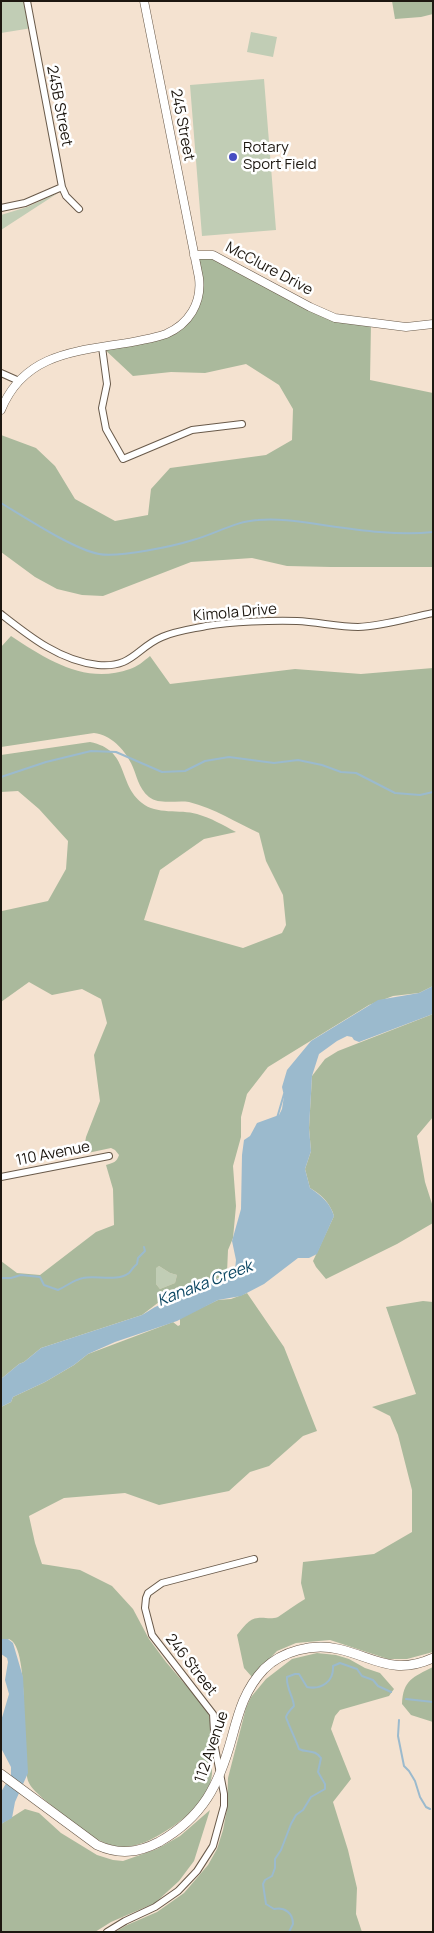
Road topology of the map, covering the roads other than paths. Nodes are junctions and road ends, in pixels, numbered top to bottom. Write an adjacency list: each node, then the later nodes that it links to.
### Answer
1 (27, 1): 3 (street, 245B Street)
2 (144, 1): 6 (street, 245 Street)
3 (62, 187): 4 (street); 5 (street, 245B Street)
4 (1, 208)
5 (79, 209)
6 (194, 255): 7 (street, McClure Drive); 8 (street)
7 (433, 324)
8 (102, 347): 10 (street); 12 (street)
9 (1, 373): 10 (street)
10 (19, 381): 11 (street)
11 (1, 410)
12 (242, 424)
13 (433, 613): 14 (street, Kimola Drive)
14 (1, 614)
15 (109, 1156): 16 (street, 110 Avenue)
16 (1, 1177)
17 (254, 1559): 20 (street, 246 Street)
18 (433, 1658): 20 (main road, 112 Avenue)
19 (1, 1774): 20 (main road, 112 Avenue)
20 (220, 1774): 21 (street)
21 (107, 1932)

